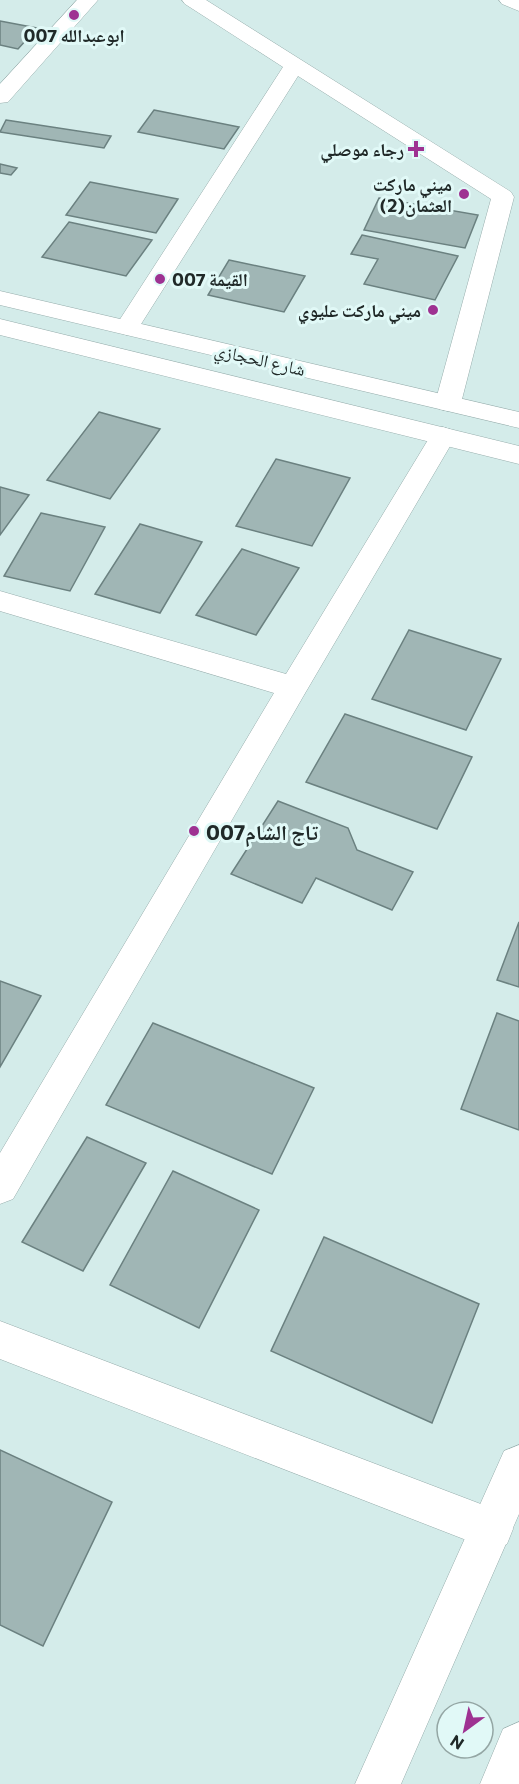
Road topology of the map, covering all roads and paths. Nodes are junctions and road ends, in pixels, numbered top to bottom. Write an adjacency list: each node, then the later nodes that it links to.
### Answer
1 (88, 0): 6 (main road)
2 (192, 0): 5 (main road)
3 (509, 0): 4 (main road)
4 (519, 5)
5 (295, 65): 9 (main road); 10 (main road)
6 (0, 97)
7 (0, 298): 9 (main road, شارع الحجازي)
8 (0, 327): 12 (main road)
9 (127, 327): 10 (main road, شارع الحجازي)
10 (448, 403): 11 (main road, شارع الحجازي)
11 (519, 420)
12 (443, 436): 13 (main road); 15 (main road)
13 (519, 455)
14 (0, 601): 15 (main road)
15 (293, 687): 16 (main road)
16 (0, 1187)
17 (0, 1340): 19 (main road)
18 (519, 1466): 19 (main road)
19 (492, 1529): 21 (main road)
20 (519, 1745): 22 (main road)
21 (378, 1784)
22 (503, 1784)

